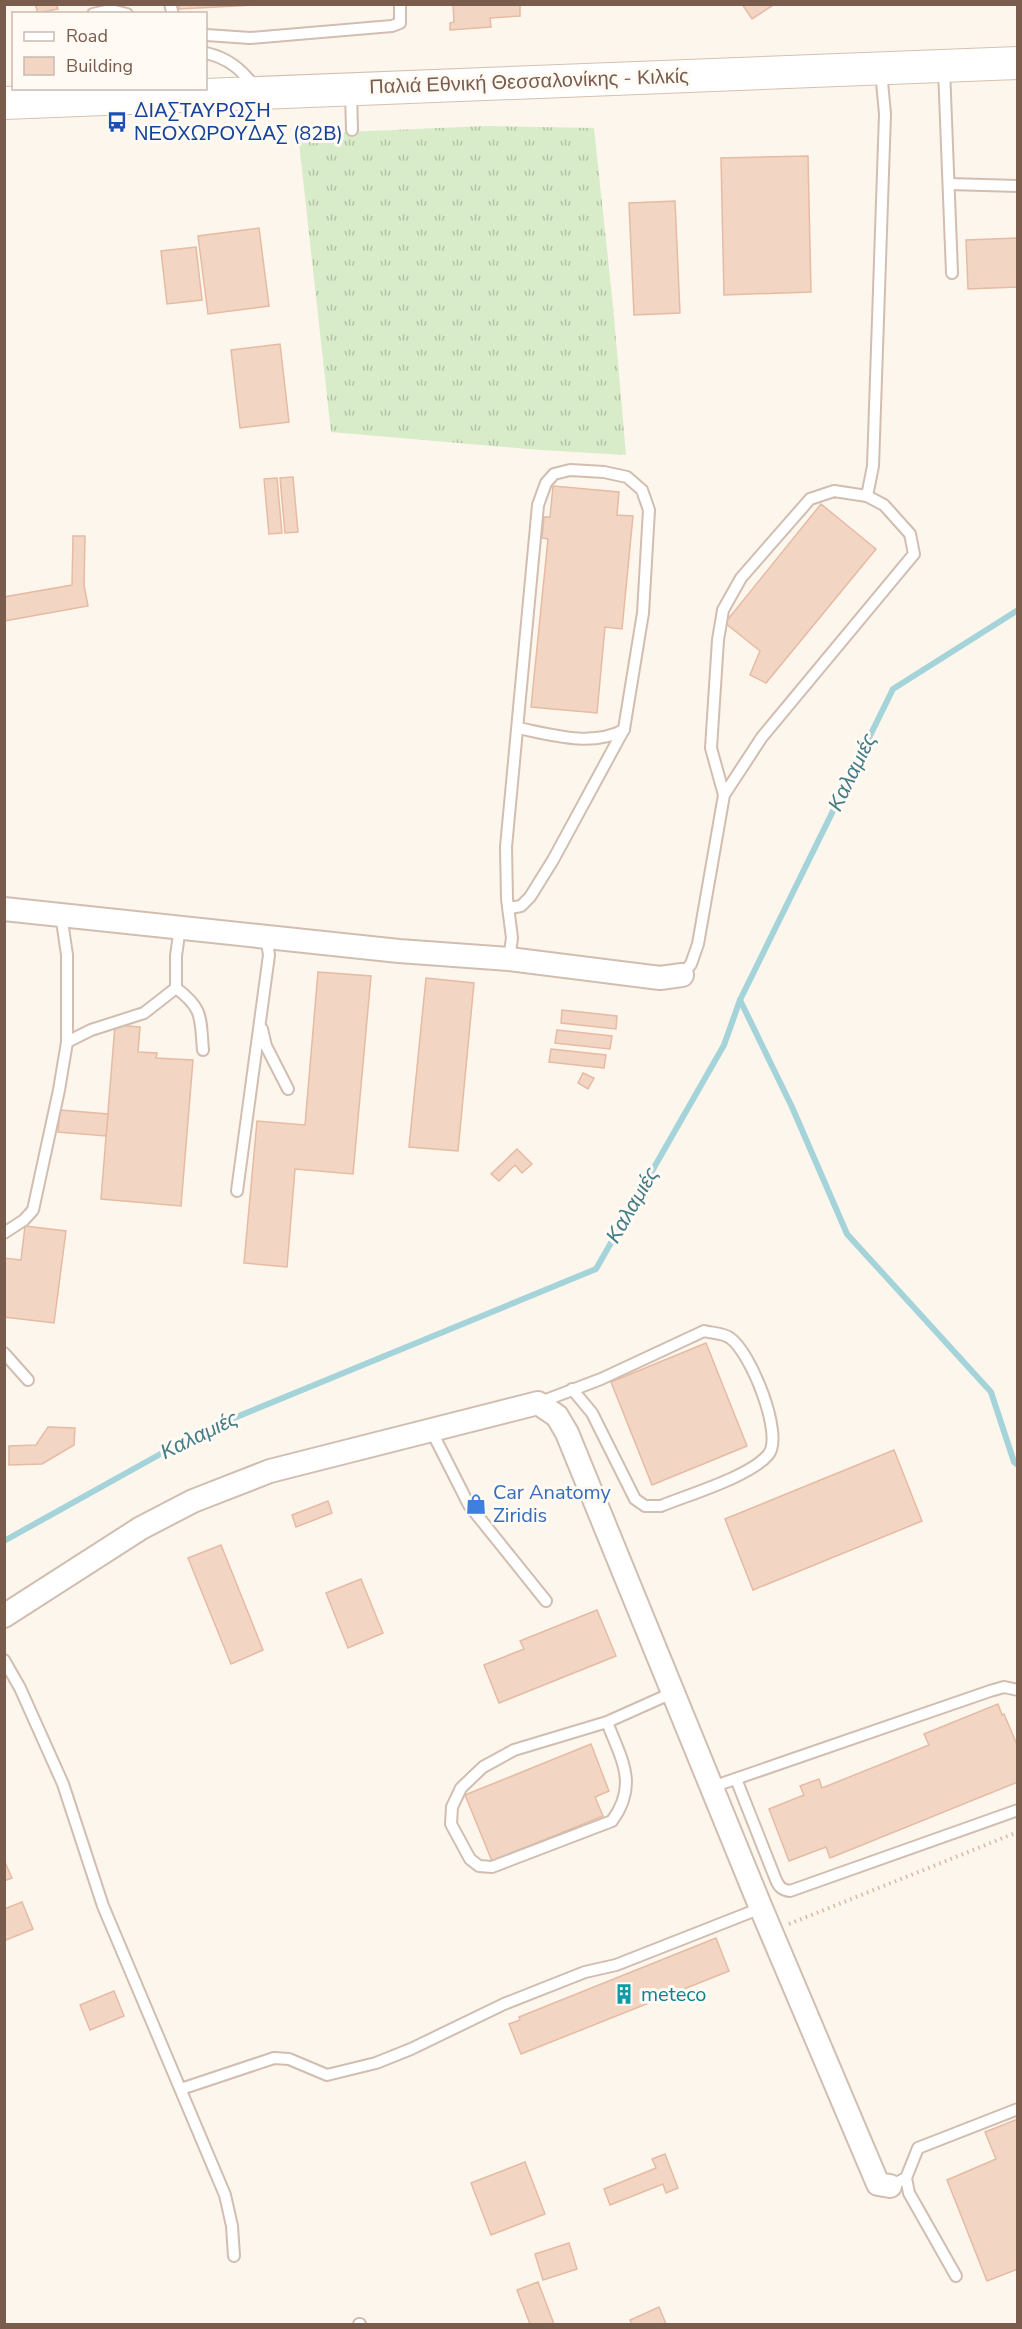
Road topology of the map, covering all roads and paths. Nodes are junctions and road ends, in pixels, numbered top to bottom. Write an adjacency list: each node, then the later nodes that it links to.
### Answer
1 (400, 4): 4 (lane)
2 (102, 12): 3 (lane)
3 (119, 12)
4 (208, 36)
5 (207, 53): 10 (lane)
6 (1017, 63): 7 (main road, Παλιά Εθνική Θεσσαλονίκης - Κιλκίς)
7 (944, 65): 8 (main road, Παλιά Εθνική Θεσσαλονίκης - Κιλκίς); 14 (lane)
8 (880, 67): 9 (main road, Παλιά Εθνική Θεσσαλονίκης - Κιλκίς); 17 (lane)
9 (351, 88): 10 (main road, Παλιά Εθνική Θεσσαλονίκης - Κιλκίς); 13 (lane)
10 (259, 92): 11 (main road, Παλιά Εθνική Θεσσαλονίκης - Κιλκίς)
11 (143, 93): 12 (main road, Παλιά Εθνική Θεσσαλονίκης - Κιλκίς)
12 (4, 103)
13 (352, 130)
14 (949, 184): 15 (lane); 16 (lane)
15 (1017, 186)
16 (952, 273)
17 (867, 496): 20 (lane); 20 (lane)
18 (518, 728): 19 (lane); 19 (lane); 21 (lane)
19 (624, 729): 21 (lane)
20 (724, 795): 27 (lane)
21 (510, 908): 26 (lane)
22 (4, 909): 23 (street)
23 (61, 914): 24 (street); 30 (lane)
24 (180, 927): 25 (street); 28 (lane)
25 (266, 935): 26 (street); 29 (lane)
26 (509, 959): 27 (street)
27 (681, 975)
28 (176, 988): 30 (lane); 31 (lane)
29 (260, 1019): 32 (lane); 33 (lane)
30 (67, 1042): 34 (lane)
31 (203, 1050)
32 (288, 1089)
33 (237, 1191)
34 (4, 1233)
35 (4, 1353): 36 (lane)
36 (28, 1380)
37 (572, 1389): 37 (lane); 38 (lane)
38 (538, 1403): 39 (street); 44 (street)
39 (431, 1430): 40 (lane); 41 (street)
40 (546, 1600)
41 (4, 1616)
42 (4, 1660): 52 (lane)
43 (1017, 1690): 46 (lane)
44 (672, 1693): 45 (lane); 47 (street)
45 (607, 1722): 45 (lane)
46 (736, 1779): 47 (lane); 48 (lane)
47 (712, 1787): 50 (street)
48 (1017, 1810)
49 (1017, 1832): 51 (path)
50 (761, 1908): 51 (street); 52 (lane)
51 (771, 1931): 54 (street)
52 (181, 2089): 55 (lane)
53 (1017, 2109): 54 (lane)
54 (898, 2182): 56 (lane)
55 (234, 2256)
56 (956, 2276)

